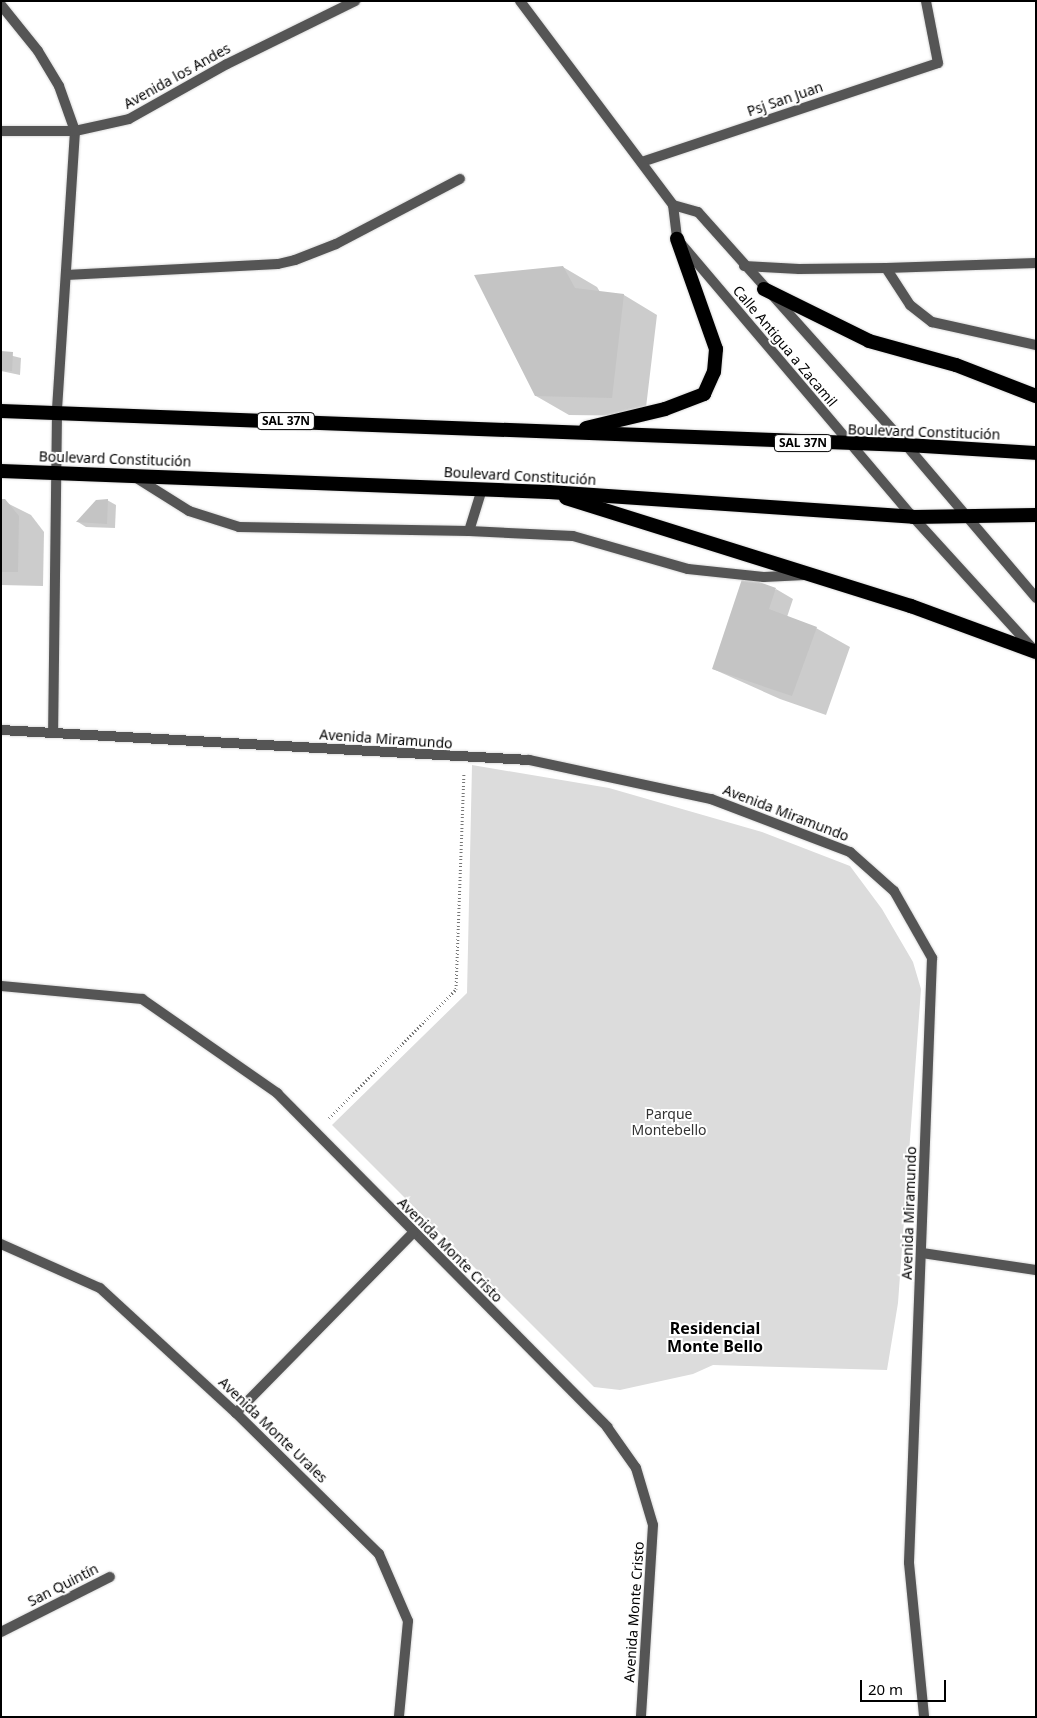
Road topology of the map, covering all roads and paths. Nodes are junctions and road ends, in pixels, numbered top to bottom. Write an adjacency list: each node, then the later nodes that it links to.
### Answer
1 (355, 1): 6 (street, Avenida los Andes)
2 (520, 1): 7 (street)
3 (926, 1): 7 (street, Psj San Juan)
4 (1, 5): 6 (street)
5 (1, 131): 6 (street, Avenida los Andes)
6 (75, 131): 14 (street)
7 (642, 162): 9 (street)
8 (460, 179): 14 (street)
9 (673, 205): 10 (street); 12 (street, Calle Antigua a Zacamil)
10 (677, 239): 20 (highway); 21 (street, Calle Antigua a Zacamil)
11 (1036, 263): 13 (street)
12 (744, 266): 13 (street); 15 (street, Calle Antigua a Zacamil)
13 (886, 268): 16 (street)
14 (66, 275): 19 (street)
15 (764, 289): 17 (highway); 22 (street, Calle Antigua a Zacamil)
16 (1036, 345)
17 (1036, 396)
18 (1, 411): 19 (highway, Boulevard Constitución / SAL 37N)
19 (57, 413): 20 (highway, Boulevard Constitución / SAL 37N); 25 (street)
20 (571, 432): 21 (highway, Boulevard Constitución / SAL 37N)
21 (850, 445): 22 (highway, Boulevard Constitución / SAL 37N); 31 (street, Calle Antigua a Zacamil)
22 (906, 445): 23 (highway, Boulevard Constitución / SAL 37N); 29 (street, Calle Antigua a Zacamil)
23 (1036, 453)
24 (1, 471): 25 (highway, Boulevard Constitución)
25 (58, 474): 26 (highway, Boulevard Constitución); 37 (street)
26 (134, 476): 27 (highway, Boulevard Constitución); 32 (street)
27 (482, 490): 28 (highway, Boulevard Constitución); 32 (street)
28 (549, 492): 31 (highway, Boulevard Constitución); 33 (highway)
29 (966, 514): 30 (highway, Boulevard Constitución); 31 (highway, Boulevard Constitución); 34 (street, Calle Antigua a Zacamil)
30 (1036, 515)
31 (913, 517): 35 (street, Calle Antigua a Zacamil)
32 (469, 531): 33 (street)
33 (813, 575): 35 (highway)
34 (1036, 598)
35 (1036, 652)
36 (1, 730): 37 (street, Avenida Miramundo)
37 (53, 730): 38 (street, Avenida Miramundo)
38 (465, 759): 40 (path); 43 (street, Avenida Miramundo)
39 (1, 986): 40 (street, Avenida Monte Cristo)
40 (315, 1132): 41 (street, Avenida Monte Cristo)
41 (412, 1233): 45 (street); 49 (street, Avenida Monte Cristo)
42 (1, 1244): 45 (street, Avenida Monte Urales)
43 (922, 1252): 44 (street); 50 (street, Avenida Miramundo)
44 (1036, 1270)
45 (236, 1413): 48 (street, Avenida Monte Urales)
46 (110, 1577): 47 (street, San Quintín)
47 (1, 1632)
48 (399, 1717)
49 (640, 1717)
50 (924, 1717)

